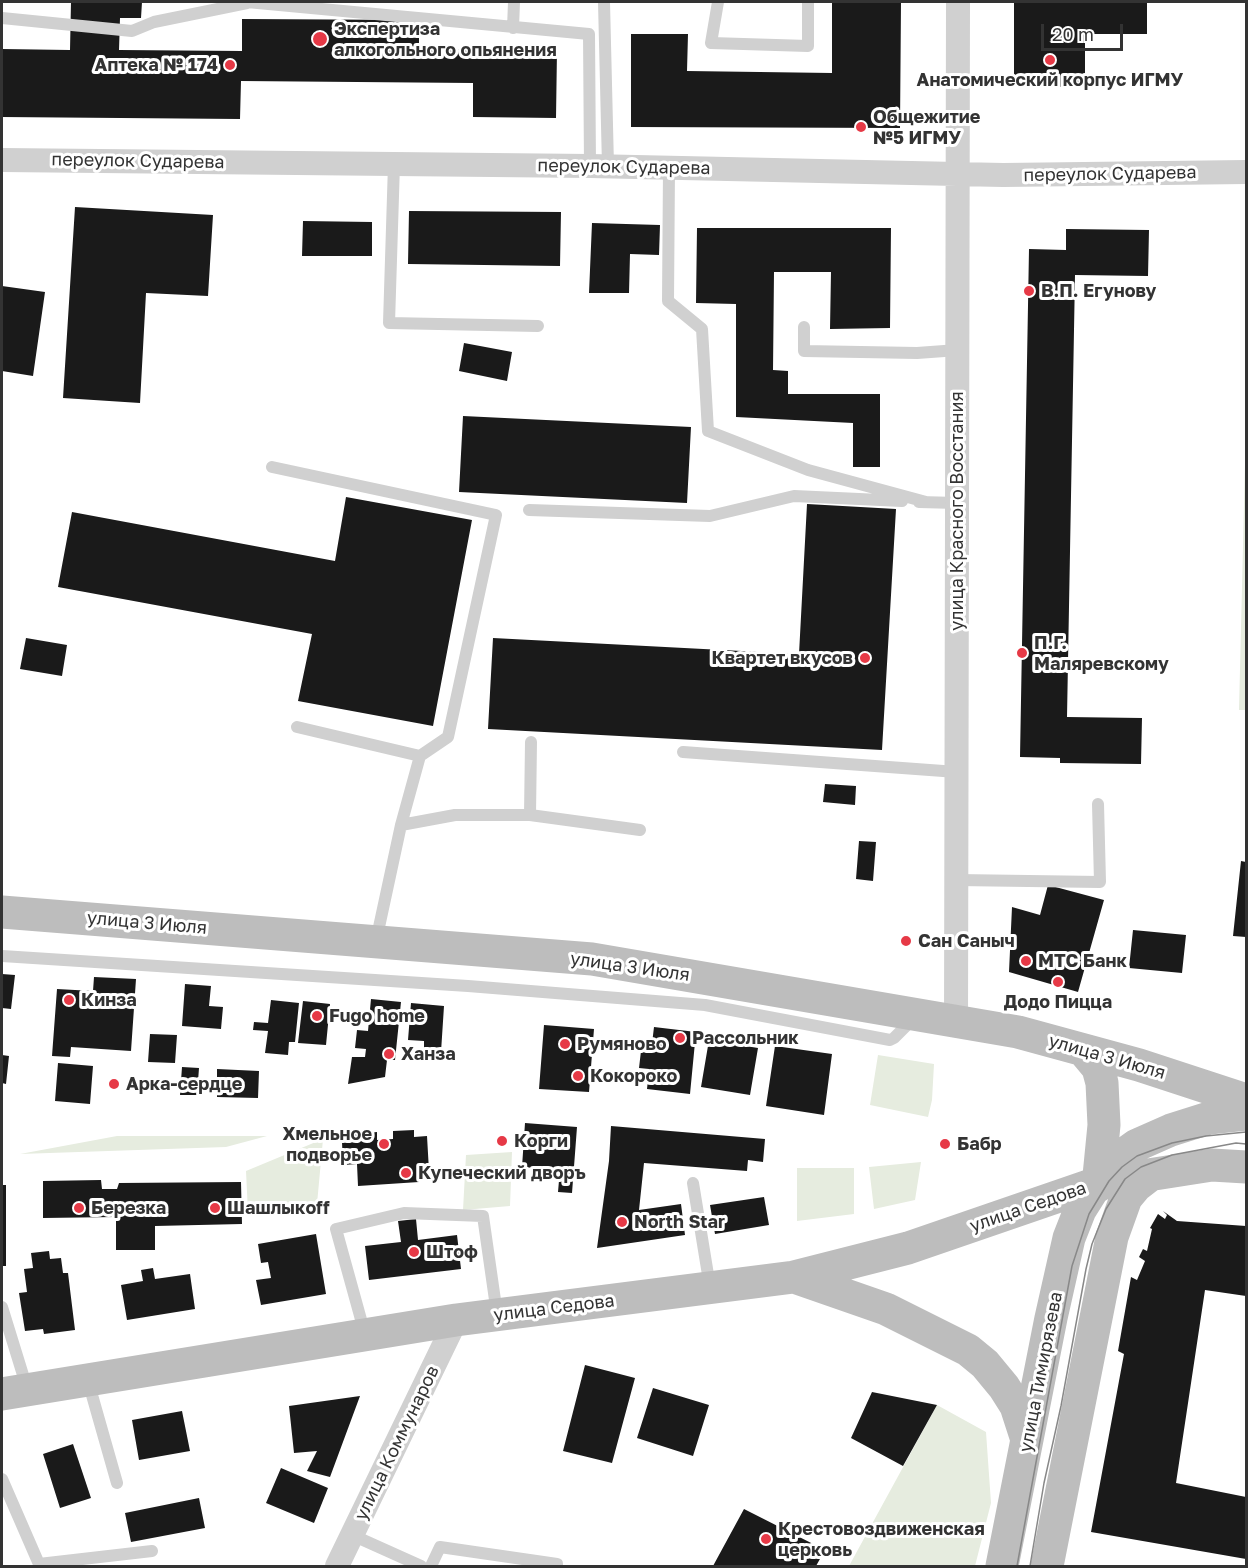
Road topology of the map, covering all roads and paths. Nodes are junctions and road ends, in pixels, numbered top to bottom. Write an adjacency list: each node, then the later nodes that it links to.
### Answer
1 (247, 2): 7 (lane); 8 (lane)
2 (514, 2): 8 (lane)
3 (604, 2): 11 (lane)
4 (718, 2): 5 (lane)
5 (808, 2)
6 (958, 2): 14 (street, улица Красного Восстания)
7 (2, 18)
8 (513, 27): 11 (lane)
9 (2, 159): 10 (street, переулок Сударева)
10 (394, 164): 11 (street, переулок Сударева); 15 (lane)
11 (599, 166): 12 (street, переулок Сударева)
12 (669, 168): 14 (street, переулок Сударева); 19 (lane)
13 (1246, 172): 14 (street, переулок Сударева)
14 (958, 173): 17 (street, улица Красного Восстания)
15 (538, 326)
16 (804, 327): 17 (lane)
17 (958, 350): 20 (street, улица Красного Восстания)
18 (272, 467): 25 (lane)
19 (926, 502): 20 (lane); 21 (lane)
20 (957, 503): 26 (street, улица Красного Восстания)
21 (530, 510)
22 (297, 727): 25 (lane)
23 (531, 742): 28 (lane)
24 (683, 752): 26 (lane)
25 (420, 756): 29 (lane)
26 (957, 772): 31 (street, улица Красного Восстания)
27 (1098, 804): 31 (lane)
28 (530, 815): 29 (lane); 30 (lane)
29 (401, 825): 33 (lane)
30 (640, 830)
31 (957, 880): 36 (street, улица Красного Восстания)
32 (2, 912): 33 (main road, улица 3 Июля)
33 (376, 942): 35 (main road, улица 3 Июля)
34 (2, 956): 35 (lane)
35 (918, 1014): 36 (main road, улица 3 Июля)
36 (956, 1020): 37 (main road, улица 3 Июля)
37 (1083, 1050): 38 (main road, улица 3 Июля); 43 (main road)
38 (1246, 1100)
39 (1246, 1114): 43 (main road, улица Тимирязева)
40 (1246, 1167): 41 (main road, улица Седова)
41 (1149, 1176): 43 (main road, улица Седова); 44 (main road)
42 (693, 1183): 46 (lane)
43 (1097, 1183): 44 (main road); 45 (main road, улица Седова); 53 (main road, улица Тимирязева)
44 (1112, 1237): 63 (main road)
45 (794, 1277): 46 (main road, улица Седова); 53 (main road)
46 (711, 1288): 48 (main road, улица Седова)
47 (2, 1307): 52 (lane)
48 (498, 1315): 49 (main road, улица Седова); 50 (lane)
49 (456, 1320): 50 (main road, улица Седова); 56 (street, улица Коммунаров)
50 (365, 1335): 51 (main road, улица Седова)
51 (88, 1380): 52 (main road, улица Седова); 55 (lane)
52 (15, 1392)
53 (1028, 1440): 62 (main road, улица Тимирязева)
54 (2, 1479): 57 (lane)
55 (117, 1483)
56 (352, 1535): 58 (street, улица Коммунаров); 59 (lane)
57 (152, 1551)
58 (337, 1566)
59 (421, 1566)
60 (431, 1566): 61 (lane)
61 (557, 1566)
62 (1002, 1566)
63 (1053, 1566)

